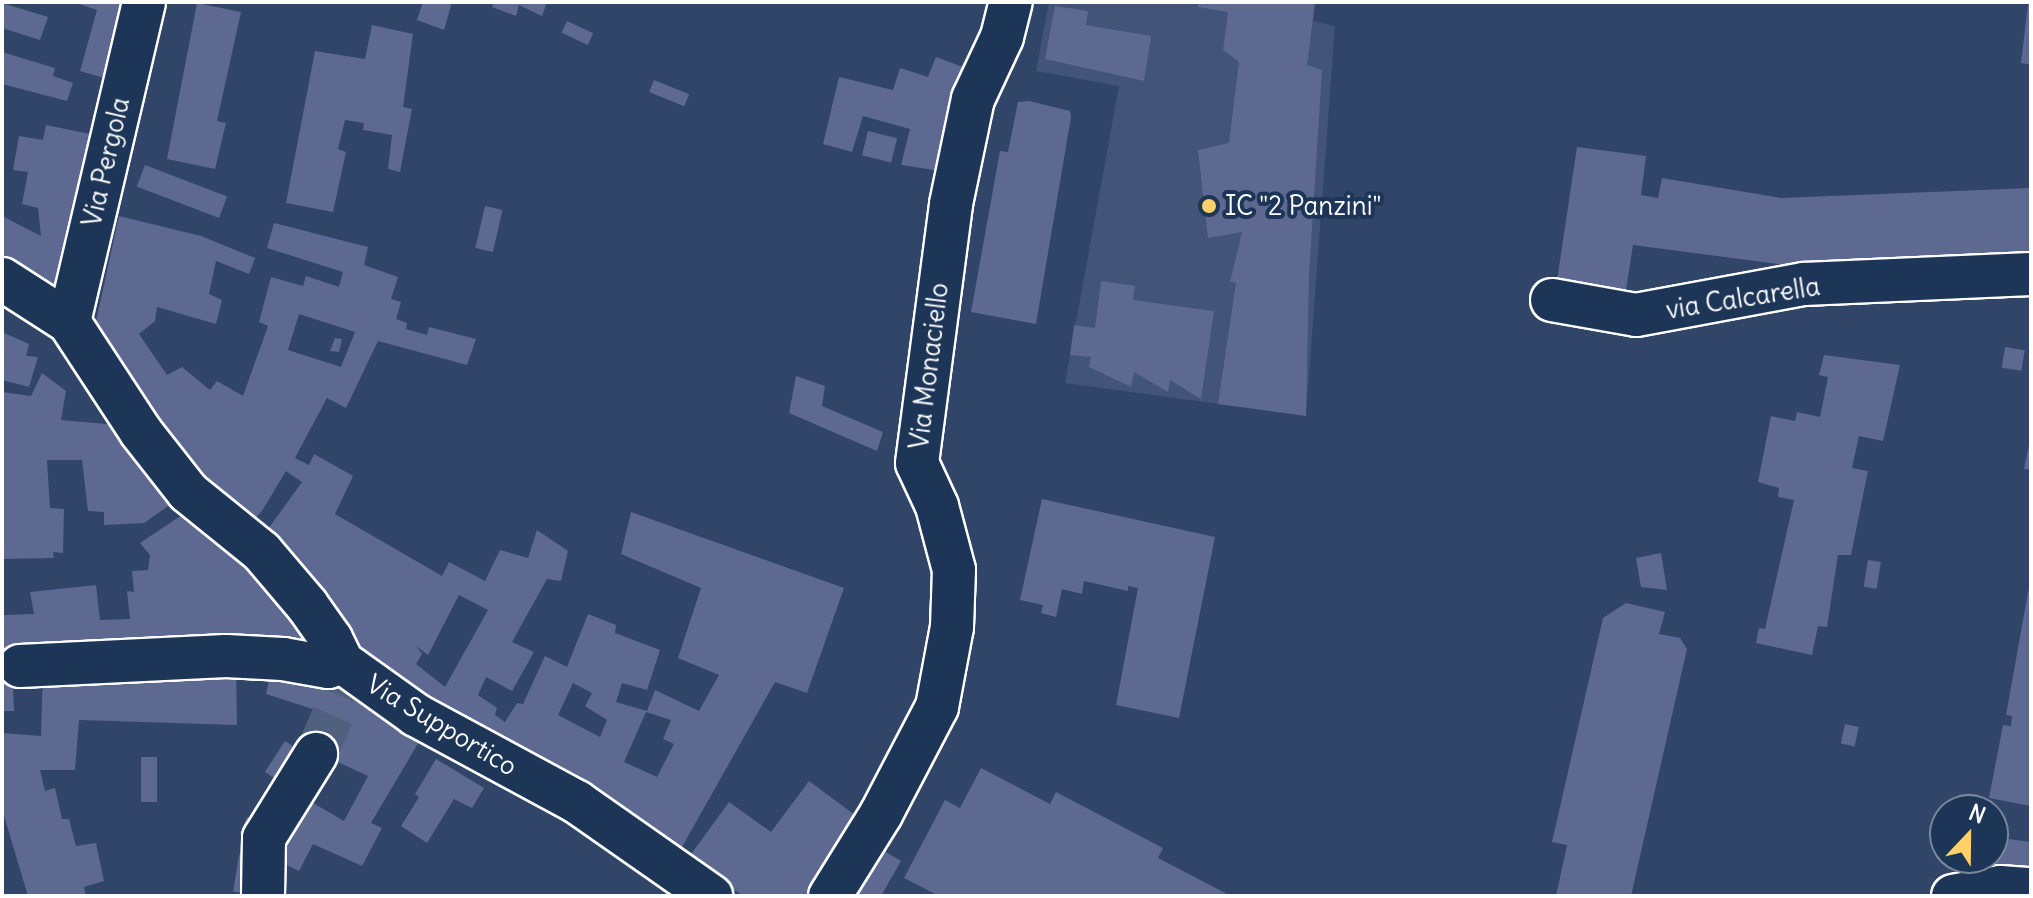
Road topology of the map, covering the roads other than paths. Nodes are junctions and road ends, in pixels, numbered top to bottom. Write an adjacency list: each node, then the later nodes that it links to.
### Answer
1 (144, 2): 6 (street, Via Pergola)
2 (1011, 2): 14 (street, Via Monaciello)
3 (2031, 274): 5 (street, via Calcarella)
4 (2, 279): 6 (street)
5 (1552, 300)
6 (69, 322): 7 (street, Via Supportico)
7 (342, 662): 8 (street); 13 (street, Via Supportico)
8 (20, 666)
9 (316, 754): 12 (street)
10 (2031, 889): 11 (street)
11 (1971, 894)
12 (263, 896)
13 (711, 896)
14 (830, 896)

